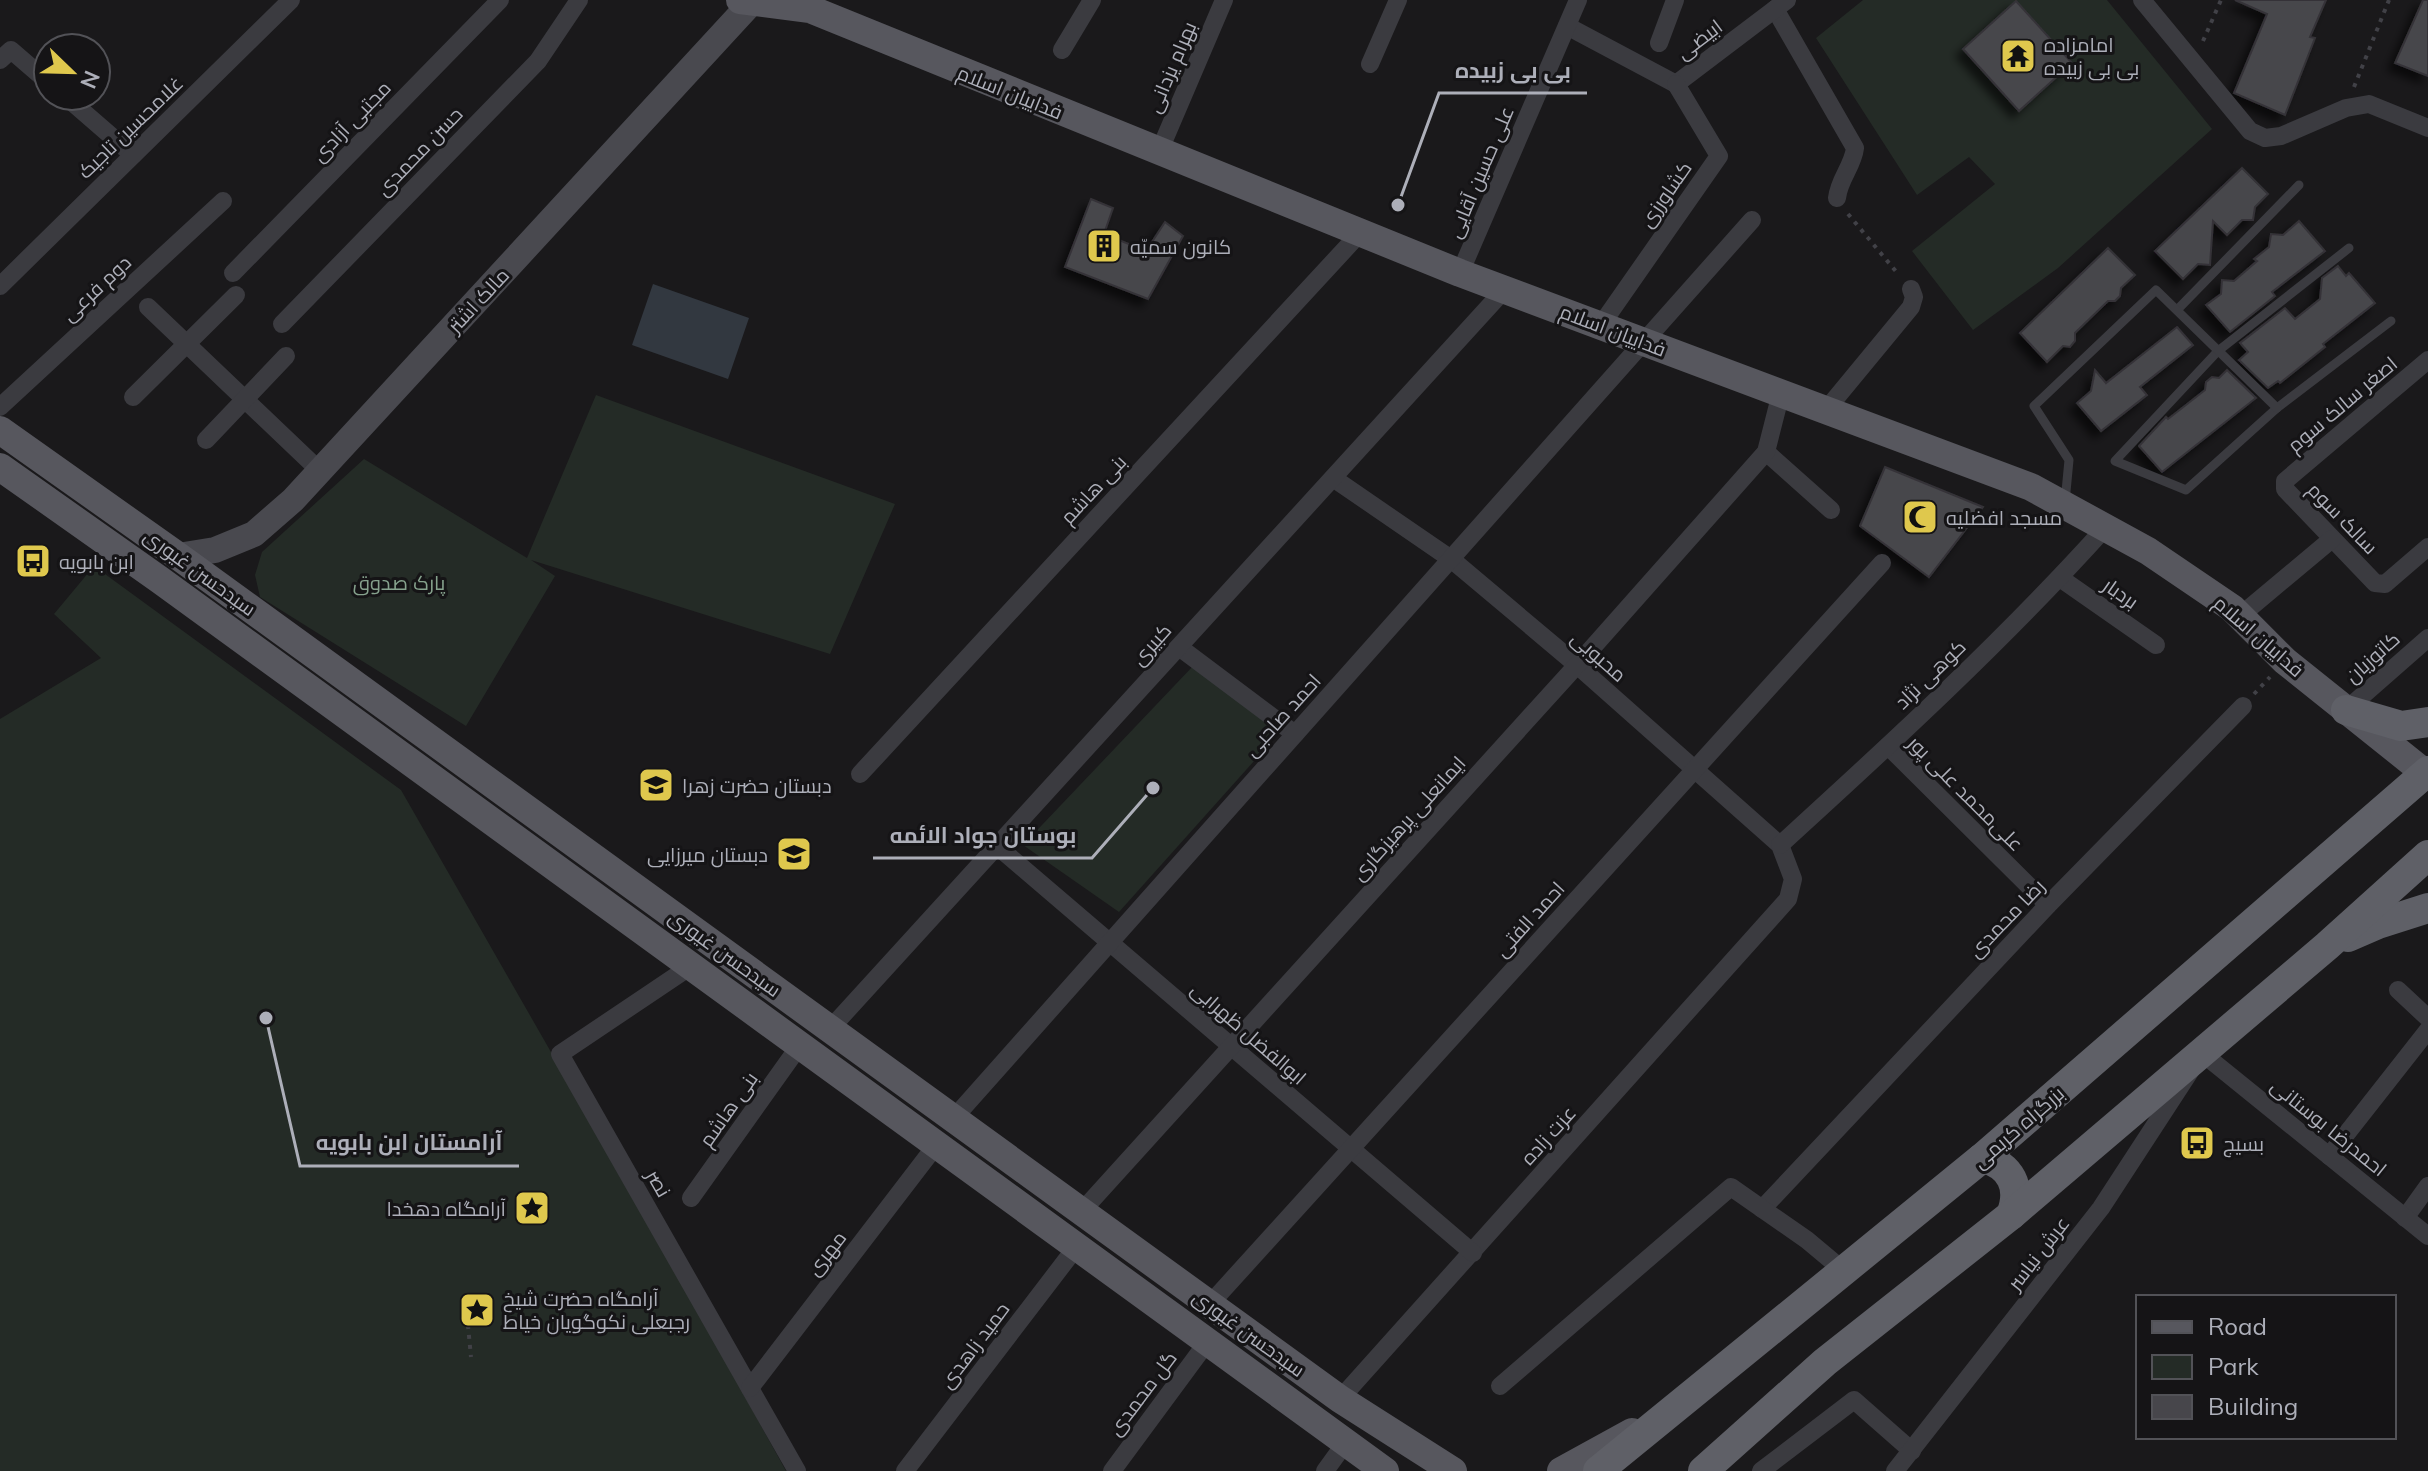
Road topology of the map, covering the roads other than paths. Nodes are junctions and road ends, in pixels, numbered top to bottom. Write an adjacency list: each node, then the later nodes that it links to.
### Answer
1 (291, 0): 23 (street, غلامحسین تاجیک)
2 (500, 0): 30 (street, مجتبی آزادی)
3 (579, 0): 39 (street, حسن محمدی)
4 (1092, 0): 15 (street)
5 (1224, 0): 22 (street, بهرام یزدانی)
6 (1398, 0): 17 (street)
7 (1578, 0): 13 (street, علی حسین آقایی)
8 (1675, 0): 14 (street)
9 (2142, 0): 21 (street)
10 (746, 1): 12 (main road, فداییان اسلام); 56 (main road, مالک اشتر)
11 (1781, 4): 19 (street, ابیضی); 25 (street)
12 (806, 5): 22 (main road, فداییان اسلام)
13 (1567, 26): 19 (street); 31 (street, علی حسین آقایی)
14 (1659, 43)
15 (1062, 50)
16 (0, 60): 18 (street)
17 (1370, 64)
18 (32, 68)
19 (1676, 84): 40 (street, کشاورزی)
20 (83, 112): 23 (street)
21 (2428, 128)
22 (1159, 152): 28 (main road, فداییان اسلام)
23 (133, 155): 32 (street, غلامحسین تاجیک)
24 (2299, 185): 37 (lane)
25 (1837, 198)
26 (223, 201): 49 (street, دوم فرعی)
27 (1752, 220): 41 (street, احمد صاحبی)
28 (1360, 233): 31 (main road, فداییان اسلام); 80 (street, بنی هاشم)
29 (2349, 248): 43 (lane)
30 (233, 273)
31 (1460, 273): 33 (main road, فداییان اسلام)
32 (0, 286)
33 (1505, 289): 40 (main road, فداییان اسلام); 57 (street, کبیری)
34 (1911, 289): 51 (street)
35 (236, 295): 42 (street)
36 (148, 307): 42 (street)
37 (2177, 310): 43 (lane); 59 (lane)
38 (2391, 321): 50 (lane)
39 (282, 324)
40 (1601, 325): 41 (main road, فداییان اسلام)
41 (1644, 342): 46 (main road, فداییان اسلام); 65 (street, احمد صاحبی)
42 (187, 344): 47 (street); 48 (street)
43 (2218, 351): 50 (lane); 50 (lane)
44 (286, 356): 48 (street)
45 (2428, 360): 58 (street, اصغر سالک سوم)
46 (1781, 393): 51 (main road, فداییان اسلام); 54 (street)
47 (133, 397)
48 (245, 399): 53 (street); 56 (street)
49 (0, 407)
50 (2277, 408)
51 (1826, 410): 59 (main road, فداییان اسلام)
52 (0, 430): 64 (main road, سیدحسن غیوری)
53 (206, 440)
54 (1766, 452): 60 (street); 72 (street, ایمانعلی پرهیزگاری)
55 (0, 467): 88 (main road, سیدحسن غیوری)
56 (321, 472): 64 (main road, مالک اشتر)
57 (1333, 478): 65 (street, محبوبی); 71 (street, کبیری)
58 (2285, 481): 62 (street, سالک سوم)
59 (2065, 506): 61 (main road, فداییان اسلام)
60 (1831, 510)
61 (2105, 528): 67 (street, کوهی نژاد); 68 (main road, فداییان اسلام)
62 (2332, 539): 63 (street, سالک سوم); 68 (street)
63 (2428, 547)
64 (178, 556): 91 (main road, سیدحسن غیوری)
65 (1451, 559): 72 (street, محبوبی); 76 (street, احمد صاحبی)
66 (1882, 563): 78 (street, احمد الفتی)
67 (2060, 578): 70 (street, بردبار); 77 (street, کوهی نژاد)
68 (2240, 616): 74 (main road, فداییان اسلام)
69 (2428, 638): 74 (street, کاتوزیان)
70 (2156, 645)
71 (1179, 647): 76 (street); 82 (street, کبیری)
72 (1577, 665): 78 (street, محبوبی); 94 (street, ایمانعلی پرهیزگاری)
73 (2243, 706): 84 (street, رضا محمدی)
74 (2346, 710): 75 (highway); 79 (main road, فداییان اسلام)
75 (2428, 722)
76 (1295, 734): 86 (street, احمد صاحبی)
77 (1888, 746): 81 (street, کوهی نژاد); 84 (street, علی‌محمد علی پور)
78 (1694, 770): 81 (street, محبوبی); 98 (street, احمد الفتی)
79 (2427, 773): 100 (highway, بزرگراه کریمی)
80 (860, 774)
81 (1780, 845): 109 (street, عزت زاده)
82 (997, 846): 86 (street, ابوالفضل ظهرابی); 91 (street, کبیری)
83 (2428, 855): 87 (highway)
84 (2048, 905): 103 (street, رضا محمدی)
85 (2428, 908): 87 (highway)
86 (1110, 942): 94 (street, ابوالفضل ظهرابی); 96 (street, احمد صاحبی)
87 (2327, 946): 95 (highway)
88 (691, 966): 93 (main road, سیدحسن غیوری); 114 (street, نصر)
89 (2398, 990): 90 (street)
90 (2428, 1018)
91 (830, 1029): 96 (main road, سیدحسن غیوری)
92 (2428, 1030): 99 (street)
93 (800, 1045): 97 (main road, سیدحسن غیوری); 102 (street, بنی هاشم)
94 (1231, 1046): 98 (street, ابوالفضل ظهرابی); 104 (street, ایمانعلی پرهیزگاری)
95 (2202, 1053): 99 (street, احمدرضا بوستانی); 105 (highway); 118 (street, عرش نیاسر)
96 (953, 1119): 104 (main road, سیدحسن غیوری)
97 (937, 1144): 108 (main road, سیدحسن غیوری); 114 (street, مهری)
98 (1351, 1149): 109 (street, ابوالفضل ظهرابی); 111 (street, احمد الفتی)
99 (2329, 1156): 106 (street, احمدرضا بوستانی)
100 (1982, 1158): 105 (highway); 110 (highway, بزرگراه کریمی)
101 (2428, 1186): 106 (street)
102 (691, 1198)
103 (1762, 1209): 110 (street); 113 (street)
104 (1082, 1211): 111 (main road, سیدحسن غیوری)
105 (2011, 1215): 127 (highway)
106 (2405, 1218): 107 (street, احمدرضا بوستانی)
107 (2428, 1236)
108 (1077, 1246): 112 (main road, سیدحسن غیوری); 120 (street, حمید زاهدی)
109 (1473, 1253): 115 (street, عزت زاده)
110 (1844, 1271): 116 (highway, بزرگراه کریمی)
111 (1210, 1304): 115 (main road, سیدحسن غیوری)
112 (1208, 1341): 117 (main road, سیدحسن غیوری); 121 (street, گل محمدی)
113 (1500, 1386)
114 (750, 1388): 119 (street, نصر)
115 (1340, 1399): 124 (main road, سیدحسن غیوری)
116 (1678, 1407): 125 (main road); 126 (highway, بزرگراه کریمی)
117 (1346, 1442): 122 (street); 123 (main road, سیدحسن غیوری)
118 (1912, 1451): 128 (street); 129 (street, عرش نیاسر)
119 (797, 1471)
120 (905, 1471)
121 (1112, 1471)
122 (1325, 1471)
123 (1385, 1471)
124 (1453, 1471)
125 (1561, 1471)
126 (1598, 1471)
127 (1703, 1471)
128 (1761, 1471)
129 (1895, 1471)

